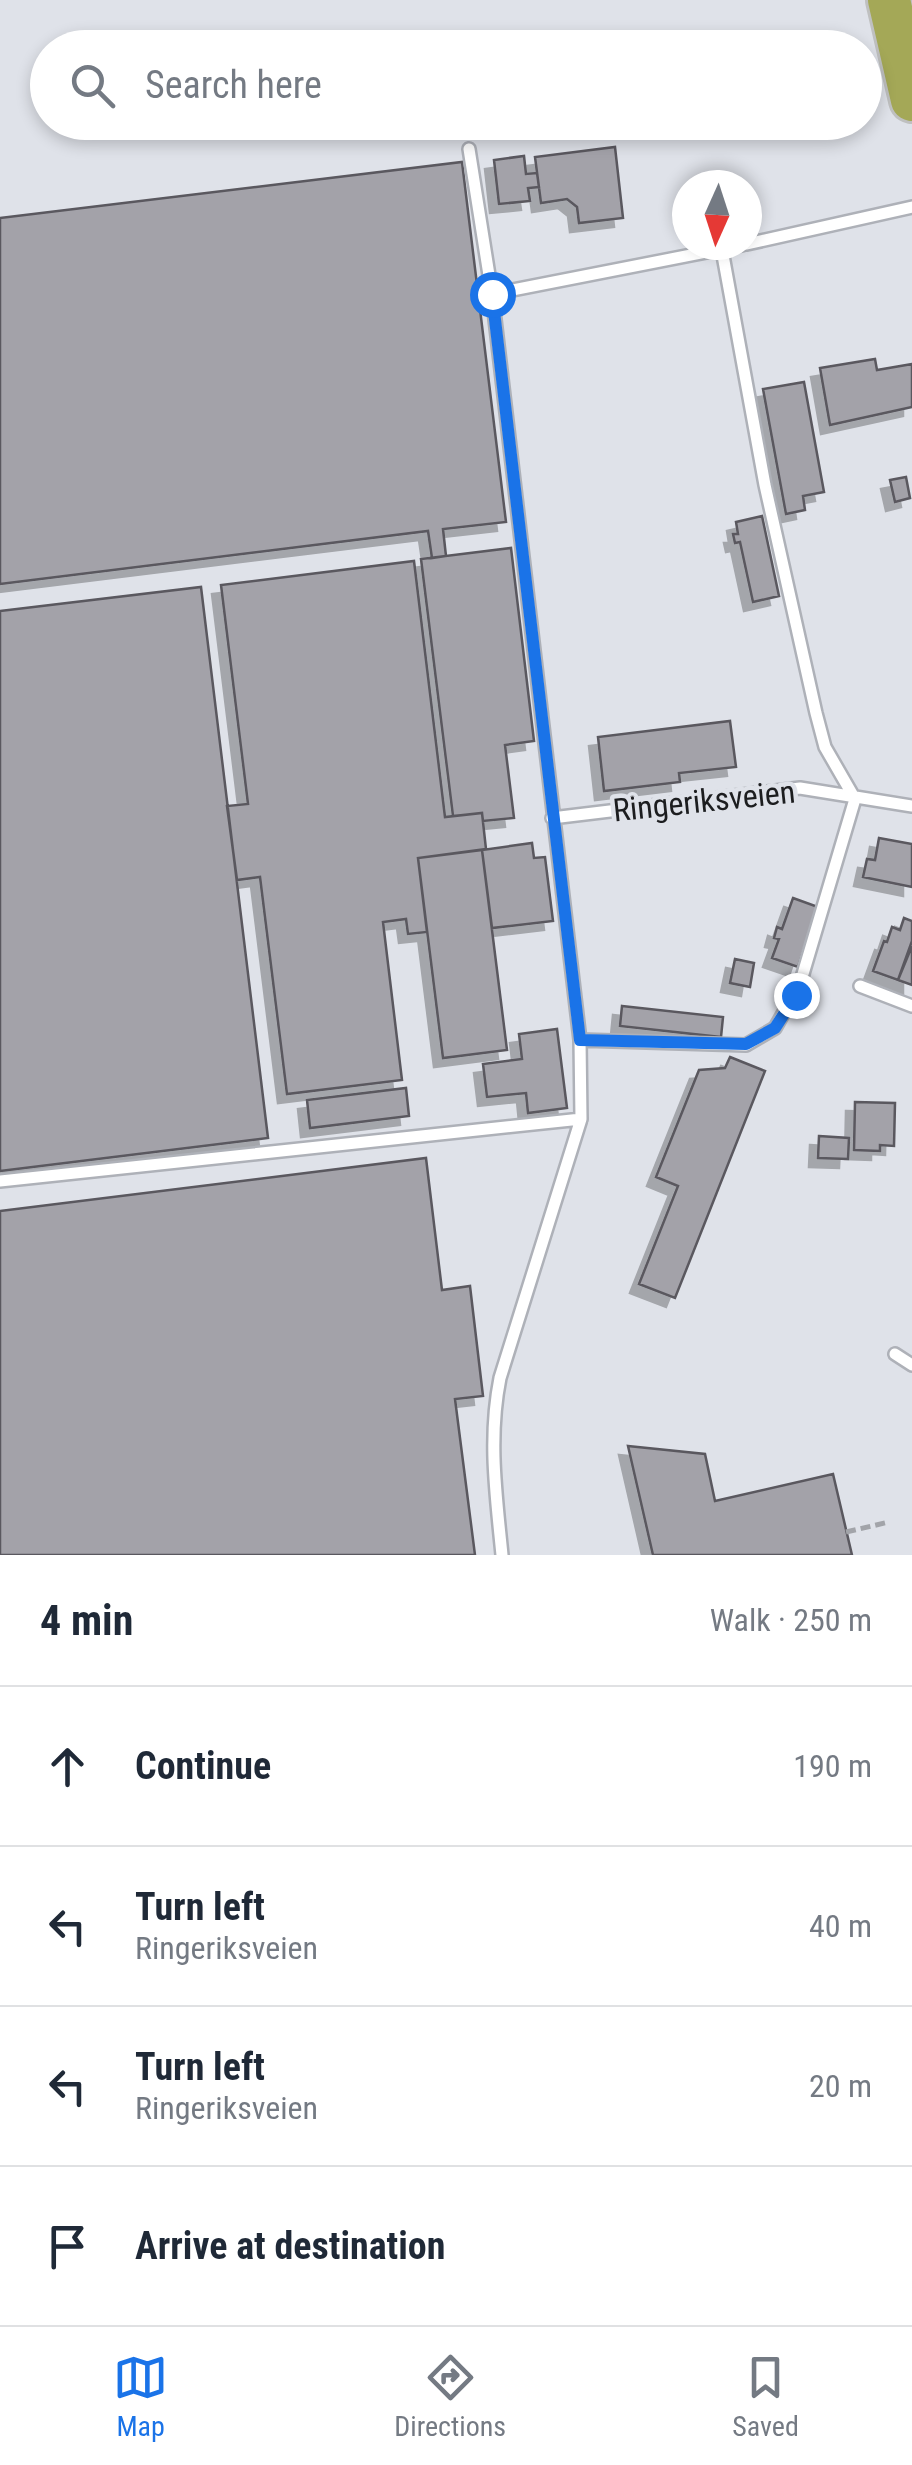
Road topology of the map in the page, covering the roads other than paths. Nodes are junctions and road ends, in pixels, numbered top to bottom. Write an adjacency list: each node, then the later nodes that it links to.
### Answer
1 (889, 0): 2 (highway)
2 (912, 100)
3 (468, 149): 8 (lane)
4 (912, 207): 5 (lane)
5 (762, 240)
6 (672, 260): 8 (lane)
7 (724, 260): 9 (lane)
8 (492, 294): 11 (lane)
9 (856, 799): 10 (lane, Ringeriksveien); 11 (lane, Ringeriksveien); 14 (lane)
10 (912, 806)
11 (552, 818): 14 (lane)
12 (860, 986): 13 (lane)
13 (912, 1006)
14 (580, 1040): 15 (lane)
15 (581, 1119): 16 (lane); 19 (lane)
16 (0, 1181)
17 (912, 1352): 18 (lane)
18 (912, 1365)
19 (502, 1555)

